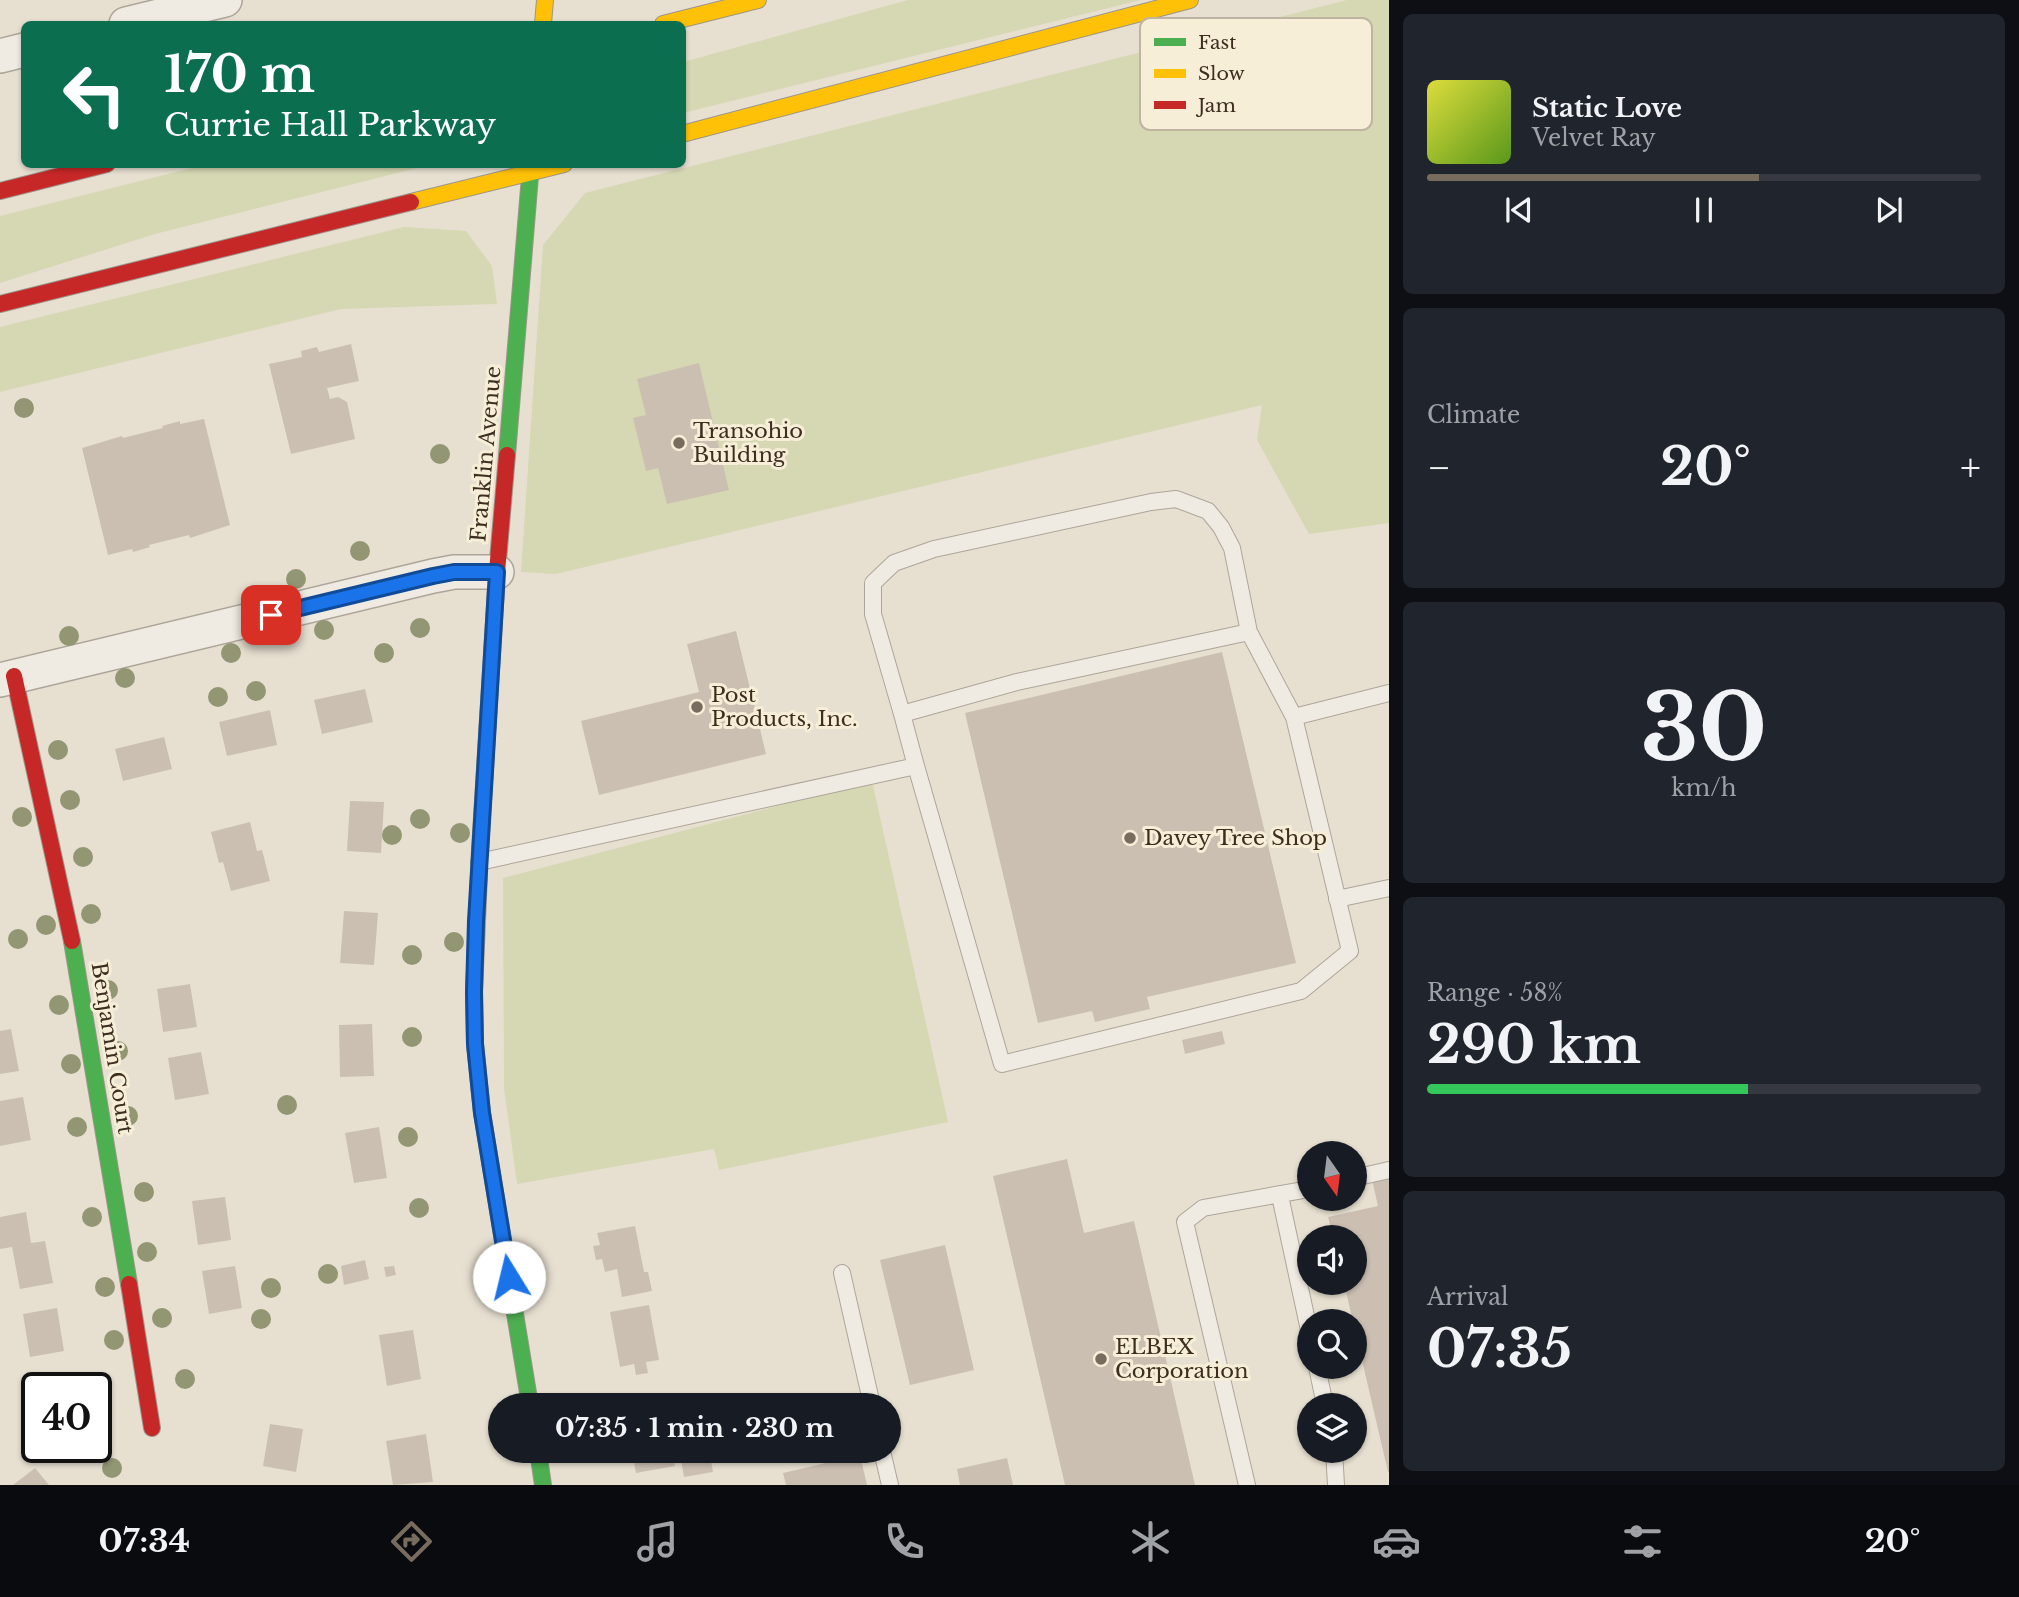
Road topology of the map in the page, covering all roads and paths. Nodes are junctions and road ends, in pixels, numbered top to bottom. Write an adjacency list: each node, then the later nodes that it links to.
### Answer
1 (225, 0): 5 (street)
2 (545, 0): 6 (street)
3 (758, 0): 7 (street)
4 (1190, 0): 10 (street)
5 (138, 21)
6 (543, 21)
7 (675, 21)
8 (21, 51): 9 (street)
9 (0, 56)
10 (686, 133)
11 (91, 168): 13 (street)
12 (531, 169): 14 (street); 15 (street, Franklin Avenue)
13 (0, 191)
14 (0, 304)
15 (497, 572): 17 (street); 22 (street, Franklin Avenue)
16 (1249, 632): 19 (lane); 19 (lane); 20 (lane)
17 (7, 678): 33 (street, Benjamin Court)
18 (1389, 693): 20 (lane)
19 (902, 714): 21 (lane)
20 (1294, 717): 24 (lane)
21 (916, 765): 22 (lane); 24 (lane)
22 (479, 862): 31 (street, Franklin Avenue)
23 (1389, 888): 24 (lane)
24 (1337, 899)
25 (1389, 1170): 26 (lane)
26 (1367, 1175)
27 (1297, 1192): 28 (lane)
28 (1280, 1196): 30 (lane); 40 (lane)
29 (842, 1273): 32 (lane)
30 (1304, 1309)
31 (528, 1393)
32 (869, 1393)
33 (152, 1429)
34 (540, 1463): 38 (street)
35 (885, 1463): 39 (lane)
36 (1334, 1463): 37 (lane)
37 (1333, 1484)
38 (543, 1485)
39 (890, 1485)
40 (1247, 1485)

